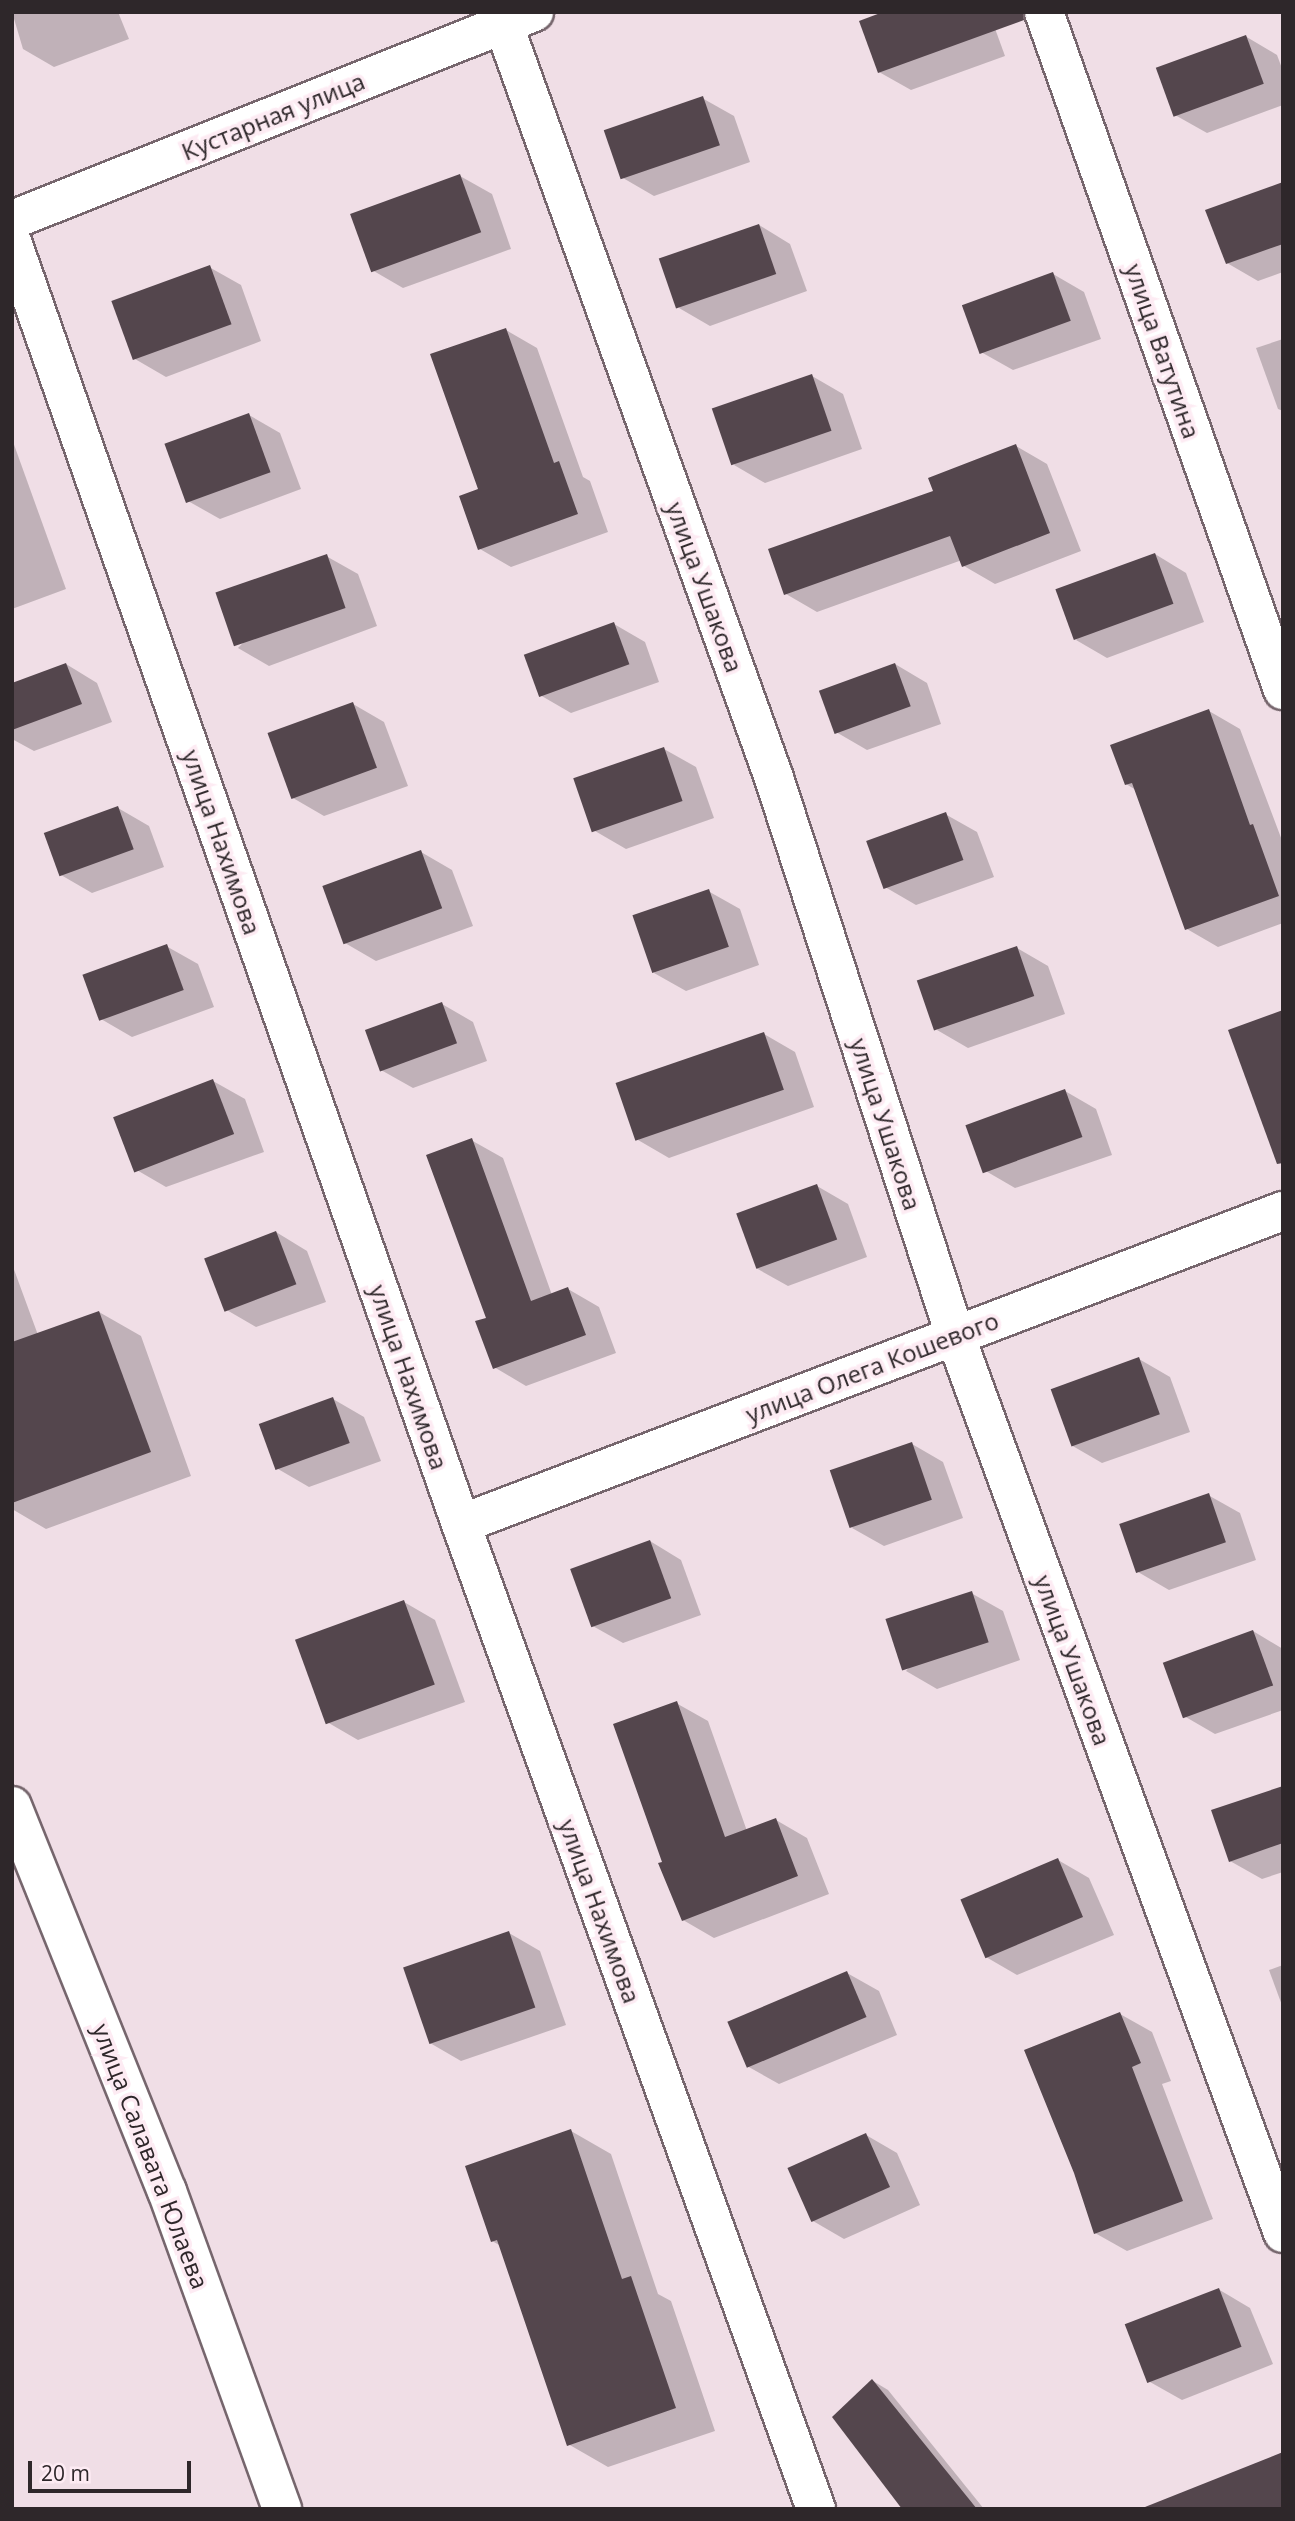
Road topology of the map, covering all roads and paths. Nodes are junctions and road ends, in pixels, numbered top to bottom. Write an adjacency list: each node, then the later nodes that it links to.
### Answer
1 (1044, 12): 5 (street, улица Ватутина)
2 (512, 16): 3 (street, Кустарная улица); 7 (street, улица Ушакова)
3 (12, 220)
4 (12, 242): 8 (street, улица Нахимова)
5 (1283, 691)
6 (1283, 1211): 7 (street, улица Олега Кошевого)
7 (955, 1335): 8 (street, улица Олега Кошевого); 10 (street, улица Ушакова)
8 (461, 1524): 12 (street, улица Нахимова)
9 (12, 1806): 11 (street, улица Салавата Юлаева)
10 (1283, 2234)
11 (282, 2509)
12 (816, 2509)

